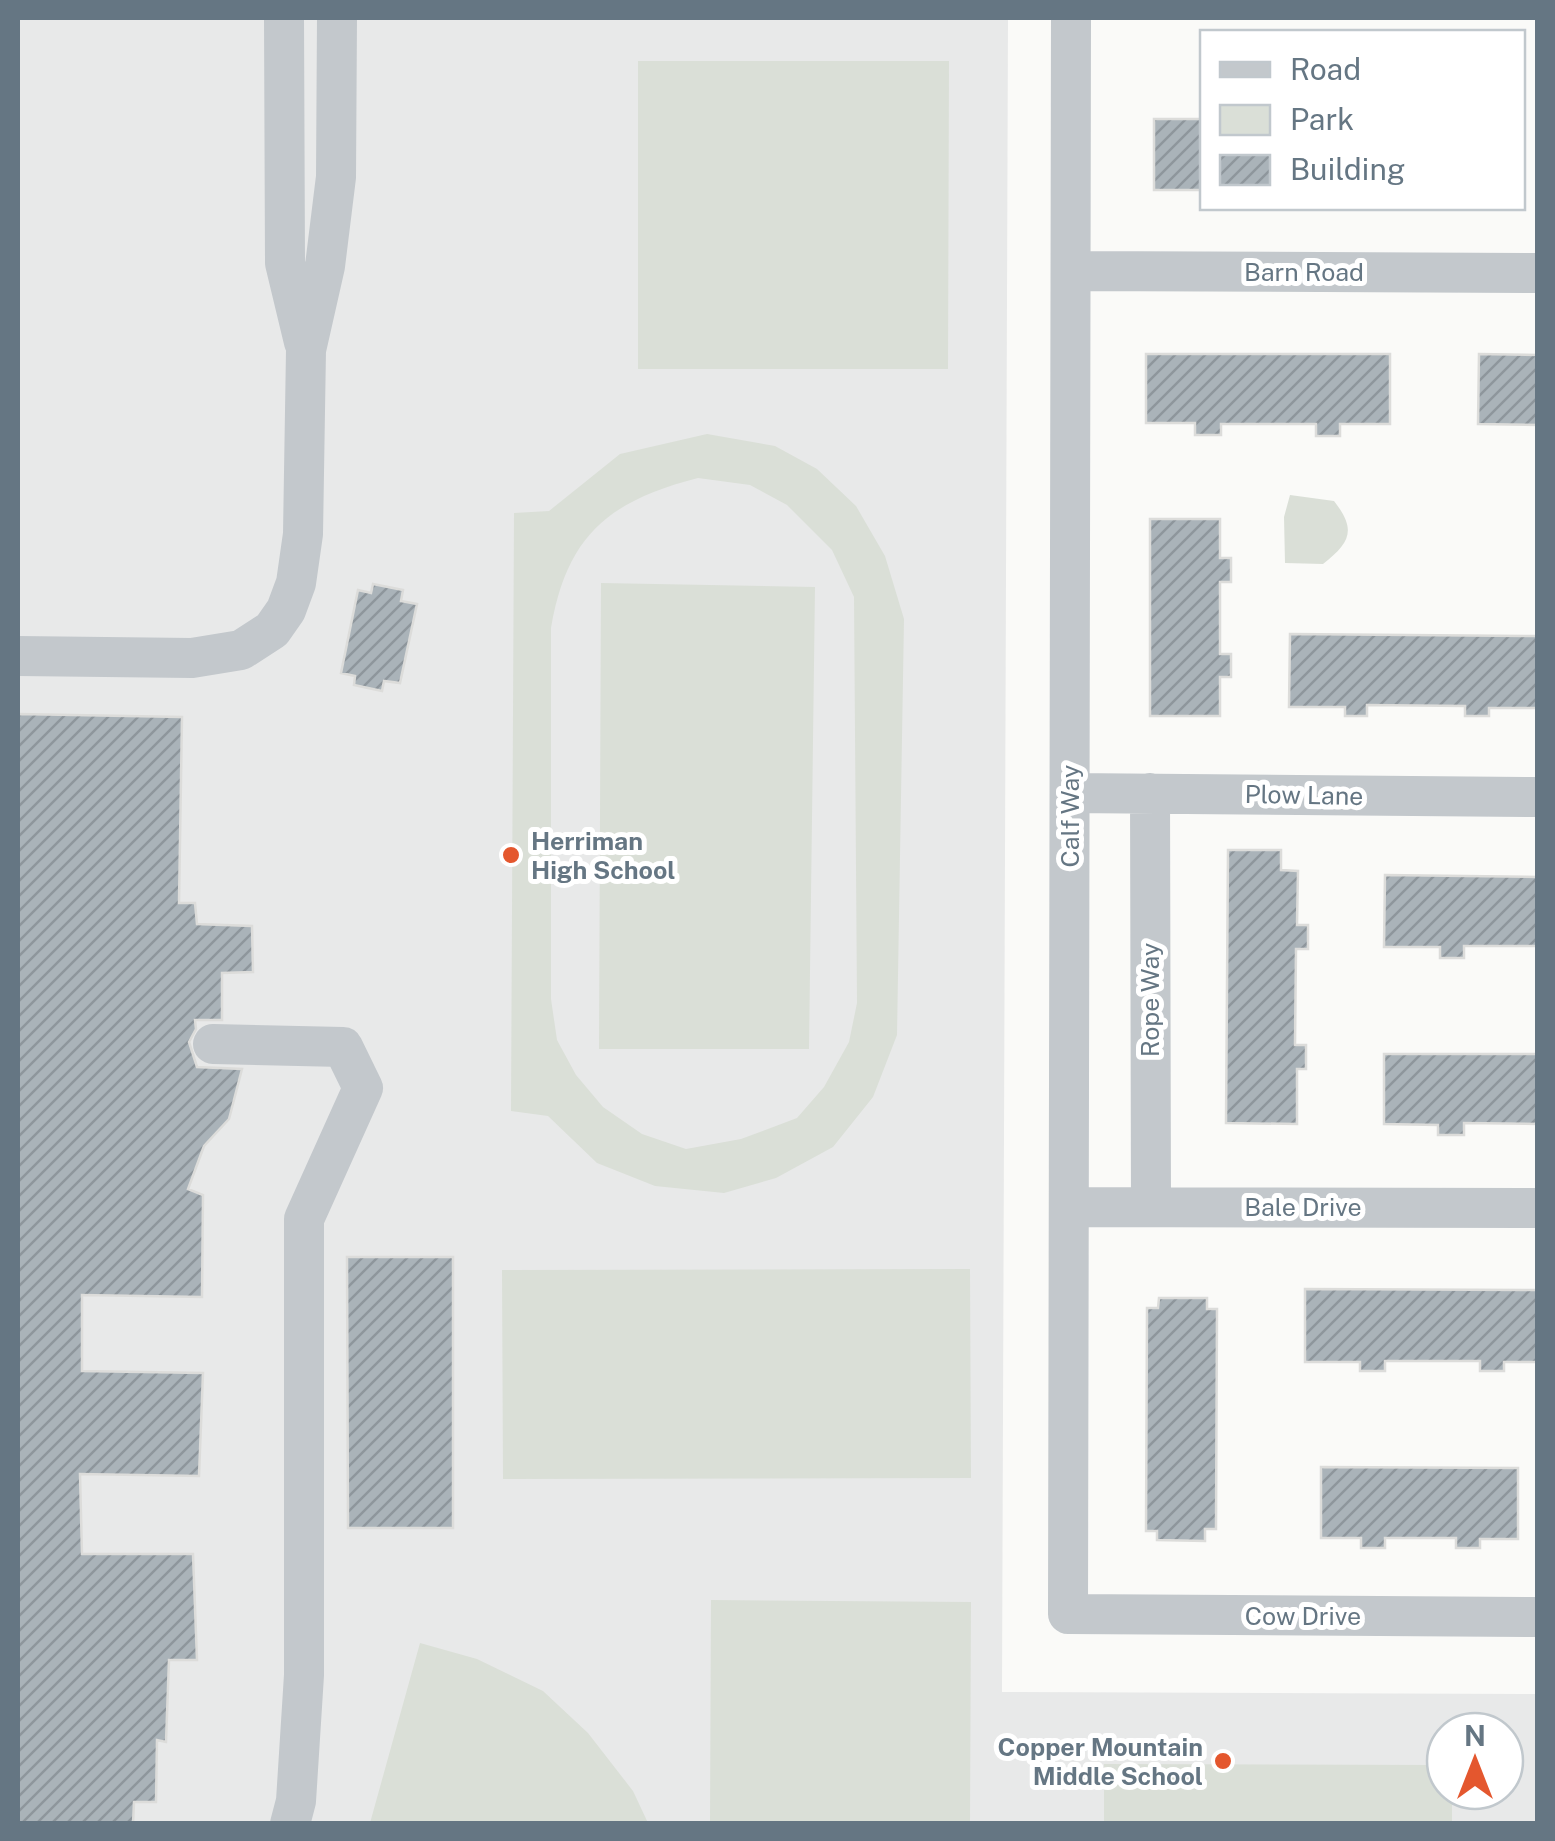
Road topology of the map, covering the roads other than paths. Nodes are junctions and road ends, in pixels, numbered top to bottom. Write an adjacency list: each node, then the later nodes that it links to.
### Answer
1 (284, 18): 6 (street)
2 (337, 18): 6 (street)
3 (1070, 18): 4 (street, Calf Way)
4 (1071, 271): 5 (street, Barn Road); 8 (street, Calf Way)
5 (1538, 273)
6 (306, 350): 7 (street)
7 (18, 656)
8 (1070, 792): 9 (street, Plow Lane); 12 (street, Calf Way)
9 (1150, 793): 10 (street, Plow Lane); 13 (street, Rope Way)
10 (1538, 797)
11 (213, 1044): 17 (street)
12 (1068, 1206): 13 (street, Bale Drive); 15 (street, Calf Way)
13 (1151, 1207): 14 (street, Bale Drive)
14 (1538, 1208)
15 (1068, 1614): 16 (street, Cow Drive)
16 (1538, 1618)
17 (290, 1824)

